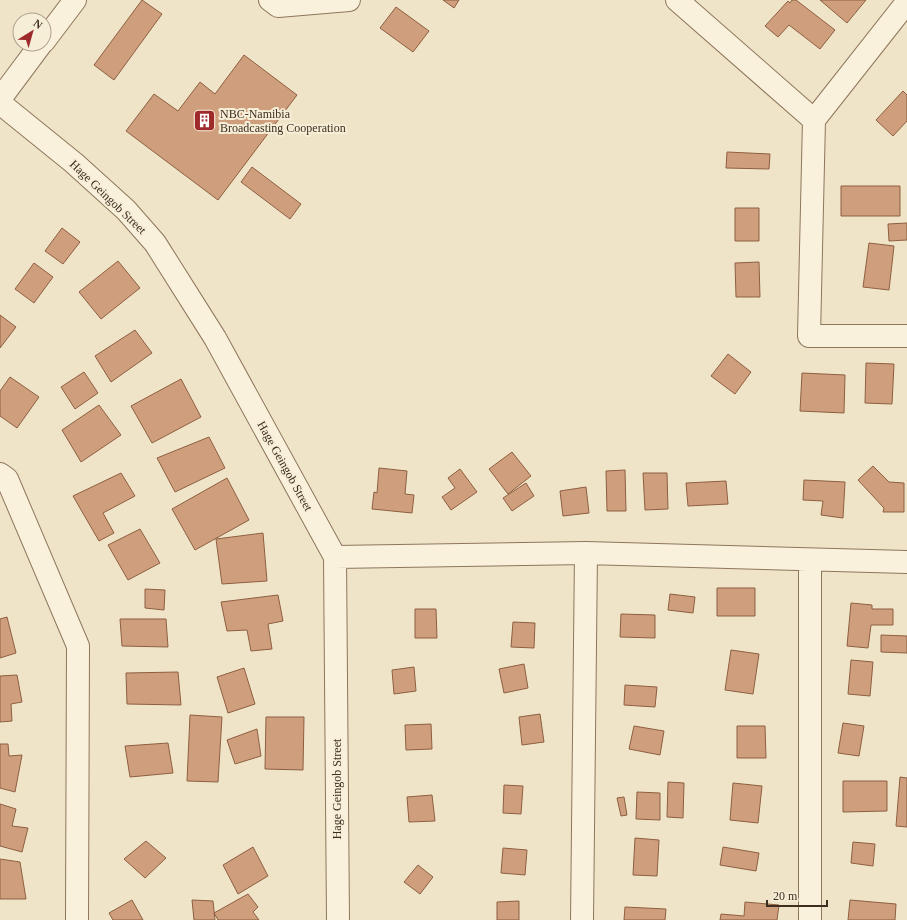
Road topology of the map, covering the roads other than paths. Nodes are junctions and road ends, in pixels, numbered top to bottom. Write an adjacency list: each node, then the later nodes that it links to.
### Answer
1 (74, 0): 6 (street)
2 (270, 0): 3 (street)
3 (349, 0)
4 (677, 0): 10 (street)
5 (907, 2): 10 (street)
6 (52, 29)
7 (35, 52): 8 (street)
8 (0, 99)
9 (0, 103): 14 (street, Hage Geingob Street)
10 (814, 120): 11 (street)
11 (907, 336)
12 (0, 474): 17 (street)
13 (586, 553): 14 (street); 15 (street); 19 (street)
14 (335, 557): 18 (street, Hage Geingob Street)
15 (810, 560): 16 (street); 20 (street)
16 (907, 562)
17 (77, 920)
18 (338, 920)
19 (582, 920)
20 (810, 920)

